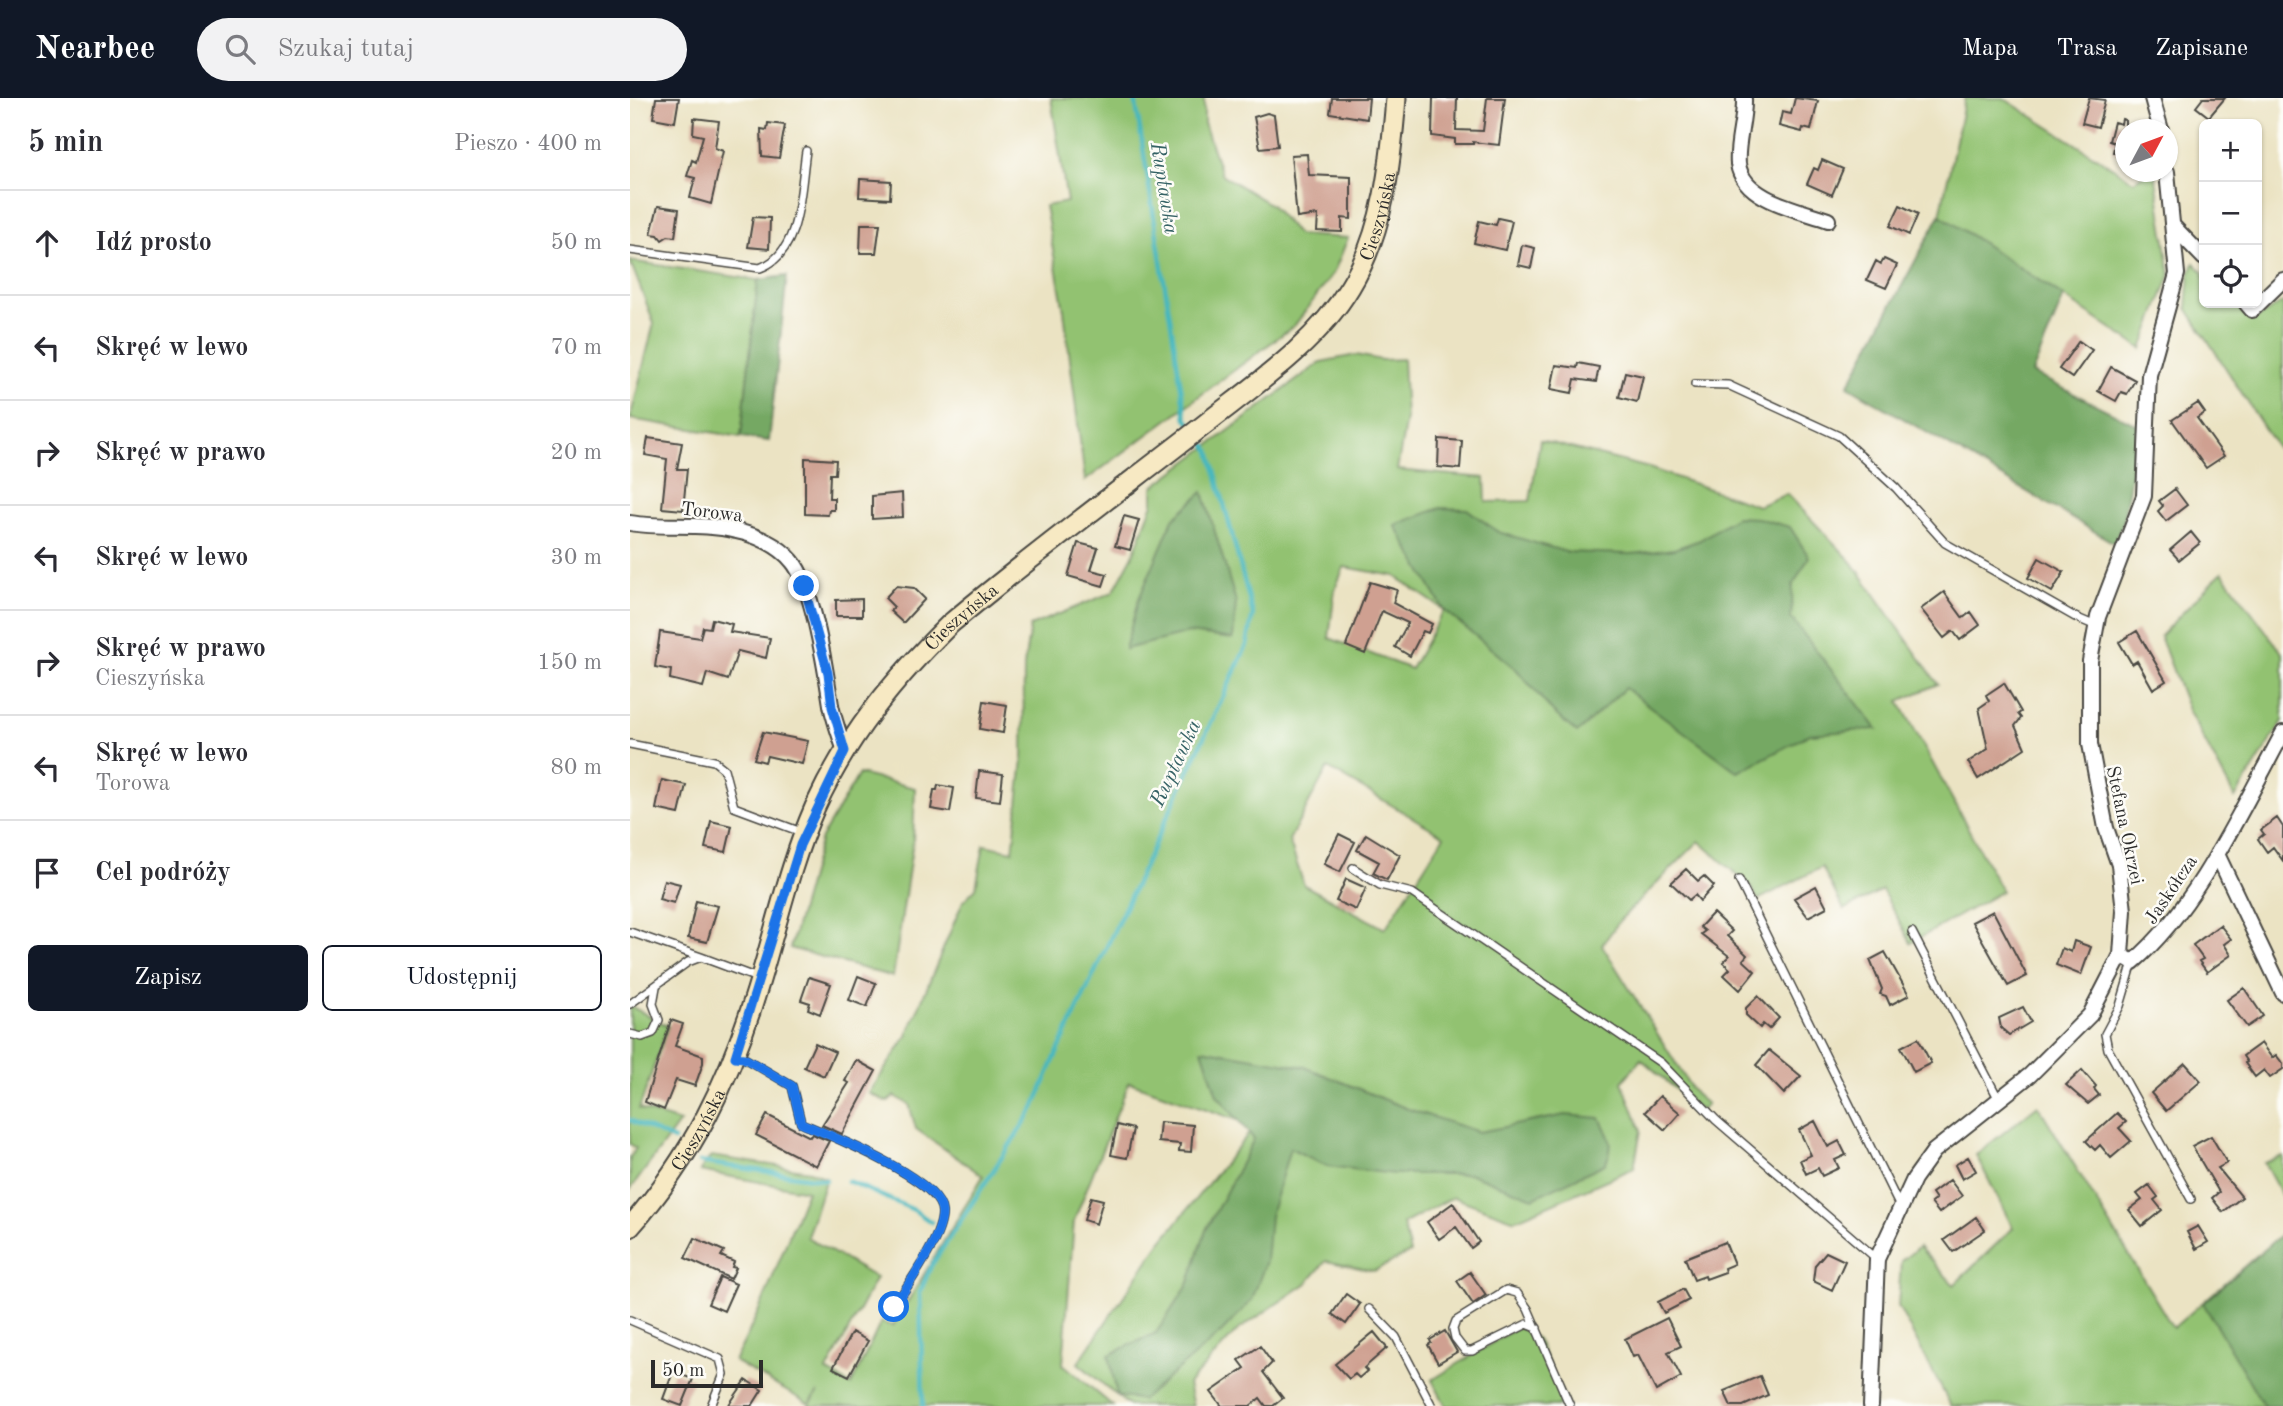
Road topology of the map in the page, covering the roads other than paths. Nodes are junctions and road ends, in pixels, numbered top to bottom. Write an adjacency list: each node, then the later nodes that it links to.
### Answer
1 (1396, 98): 18 (main road, Cieszyńska)
2 (1744, 98): 7 (street)
3 (2152, 98): 4 (street)
4 (2158, 119)
5 (806, 151): 9 (lane)
6 (2168, 182): 8 (street, Stefana Okrzei)
7 (1828, 220)
8 (2173, 226): 10 (street); 15 (street, Stefana Okrzei)
9 (630, 250)
10 (2199, 253)
11 (2283, 279): 12 (street)
12 (2262, 300)
13 (1695, 384): 15 (lane)
14 (630, 523): 18 (street, Torowa)
15 (2096, 626): 26 (street, Stefana Okrzei)
16 (2283, 733): 20 (street, Jaskółcza)
17 (630, 744): 19 (lane)
18 (845, 751): 19 (main road, Cieszyńska)
19 (805, 833): 27 (main road, Cieszyńska)
20 (2217, 854): 26 (street, Jaskółcza); 29 (street, Jaskółcza)
21 (1353, 868): 37 (lane)
22 (1739, 880): 35 (lane)
23 (630, 932): 25 (lane)
24 (1912, 932): 33 (lane)
25 (701, 957): 27 (lane); 28 (lane)
26 (2127, 958): 33 (street, Stefana Okrzei); 34 (lane)
27 (760, 979): 32 (main road, Cieszyńska)
28 (656, 987): 30 (lane); 31 (lane)
29 (2283, 993)
30 (630, 1004)
31 (630, 1034)
32 (735, 1057): 36 (main road, Cieszyńska); 38 (lane)
33 (1998, 1098): 35 (street, Stefana Okrzei)
34 (2192, 1199)
35 (1900, 1207): 37 (street, Stefana Okrzei)
36 (630, 1227)
37 (1877, 1259): 45 (street, Stefana Okrzei)
38 (894, 1307)
39 (1369, 1308): 43 (lane)
40 (630, 1320): 42 (lane)
41 (1537, 1328): 41 (lane); 44 (lane)
42 (711, 1406)
43 (1432, 1406)
44 (1570, 1406)
45 (1871, 1406)

